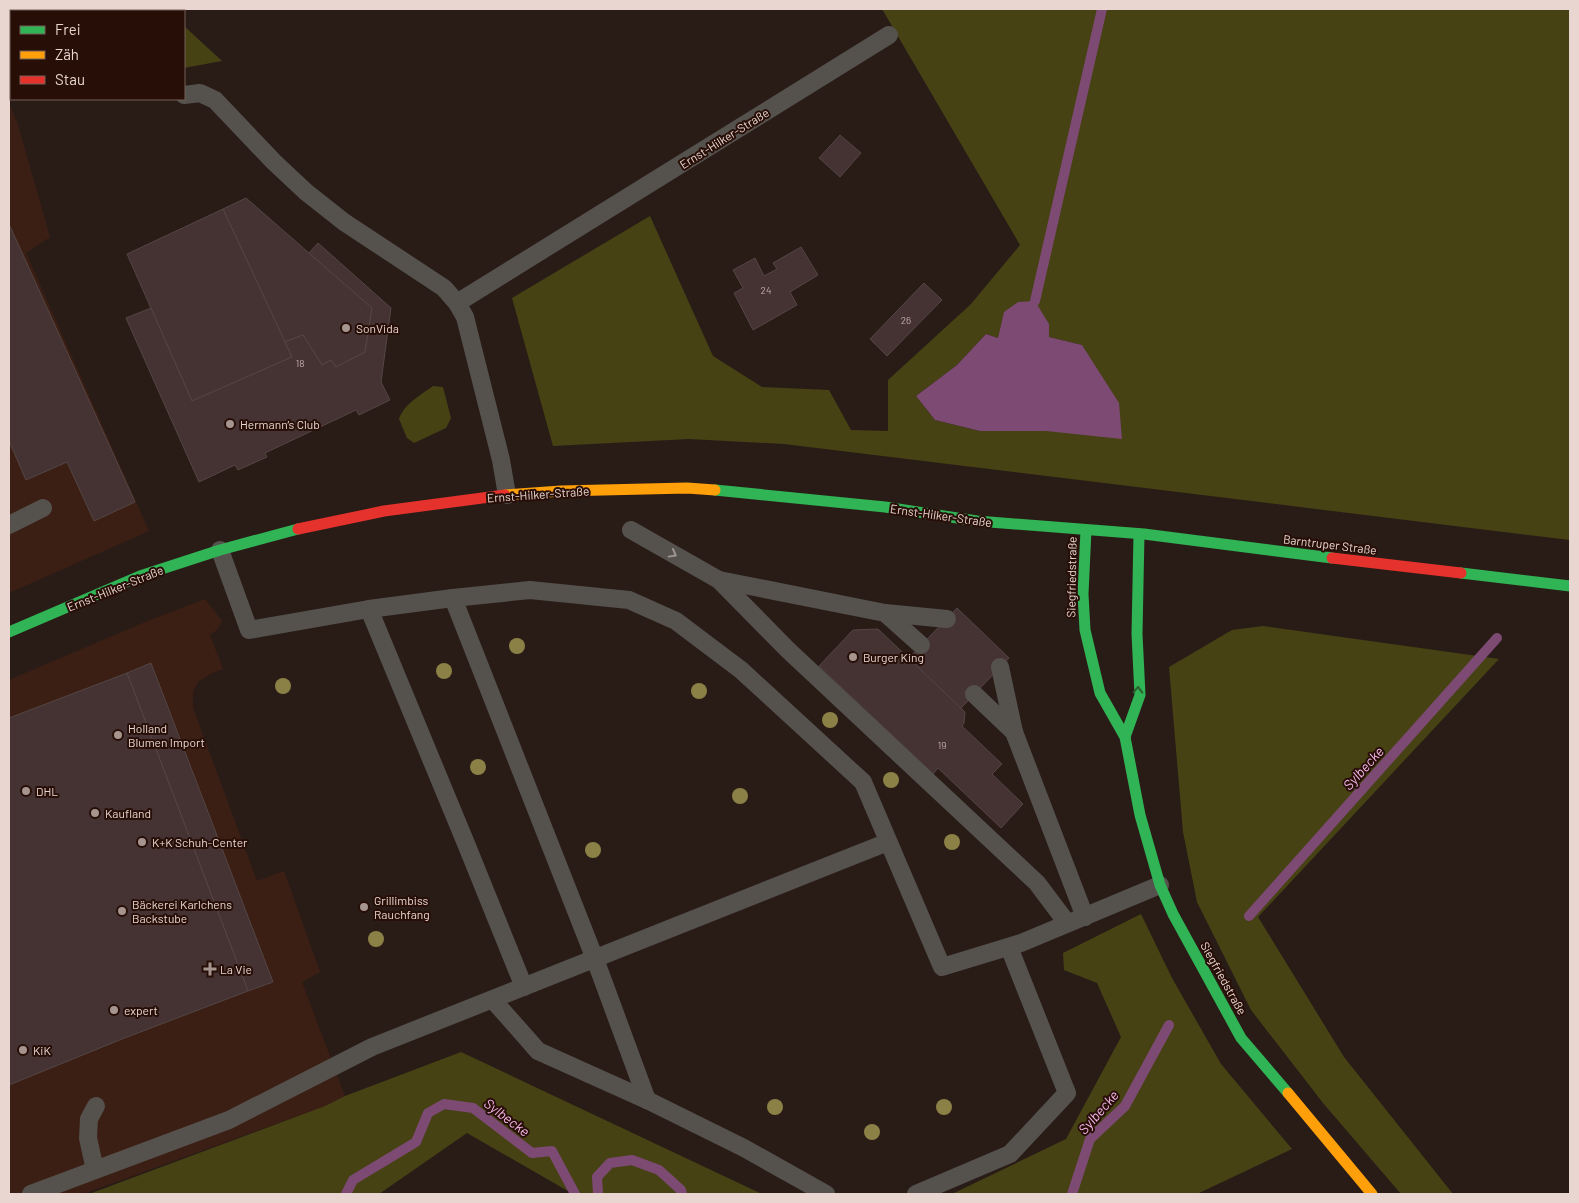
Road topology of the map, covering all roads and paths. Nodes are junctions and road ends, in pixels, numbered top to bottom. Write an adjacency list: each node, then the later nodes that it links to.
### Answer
1 (889, 35): 3 (lane, Ernst-Hilker-Straße)
2 (185, 95): 3 (lane)
3 (457, 303): 4 (lane)
4 (508, 495): 8 (main road, Ernst-Hilker-Straße); 10 (main road, Ernst-Hilker-Straße)
5 (43, 508): 6 (lane)
6 (9, 525)
7 (631, 530): 11 (lane, one-way to 11)
8 (1086, 530): 9 (main road, Barntruper Straße); 22 (main road, Siegfriedstraße)
9 (1139, 534): 12 (main road, Barntruper Straße); 22 (main road, one-way to 9)
10 (220, 550): 14 (lane); 17 (main road, Ernst-Hilker-Straße)
11 (719, 580): 15 (lane); 26 (lane)
12 (1570, 586)
13 (453, 598): 14 (lane); 23 (lane); 28 (lane)
14 (369, 609): 29 (lane)
15 (885, 612): 16 (lane); 18 (lane)
16 (947, 619)
17 (9, 632)
18 (921, 646)
19 (1000, 667): 21 (lane)
20 (974, 694): 21 (lane)
21 (1014, 732): 25 (lane)
22 (1125, 737): 24 (main road, Siegfriedstraße)
23 (888, 842): 27 (lane); 28 (lane)
24 (1160, 885): 25 (lane); 37 (main road, Siegfriedstraße)
25 (1085, 917): 26 (lane)
26 (1067, 923): 27 (lane)
27 (1009, 947): 36 (lane)
28 (595, 959): 29 (lane); 31 (lane)
29 (524, 987): 30 (lane)
30 (493, 1000): 31 (lane); 33 (lane)
31 (647, 1100): 35 (lane)
32 (96, 1106): 33 (lane)
33 (95, 1170): 34 (lane)
34 (31, 1194)
35 (826, 1194)
36 (916, 1194)
37 (1372, 1194)

